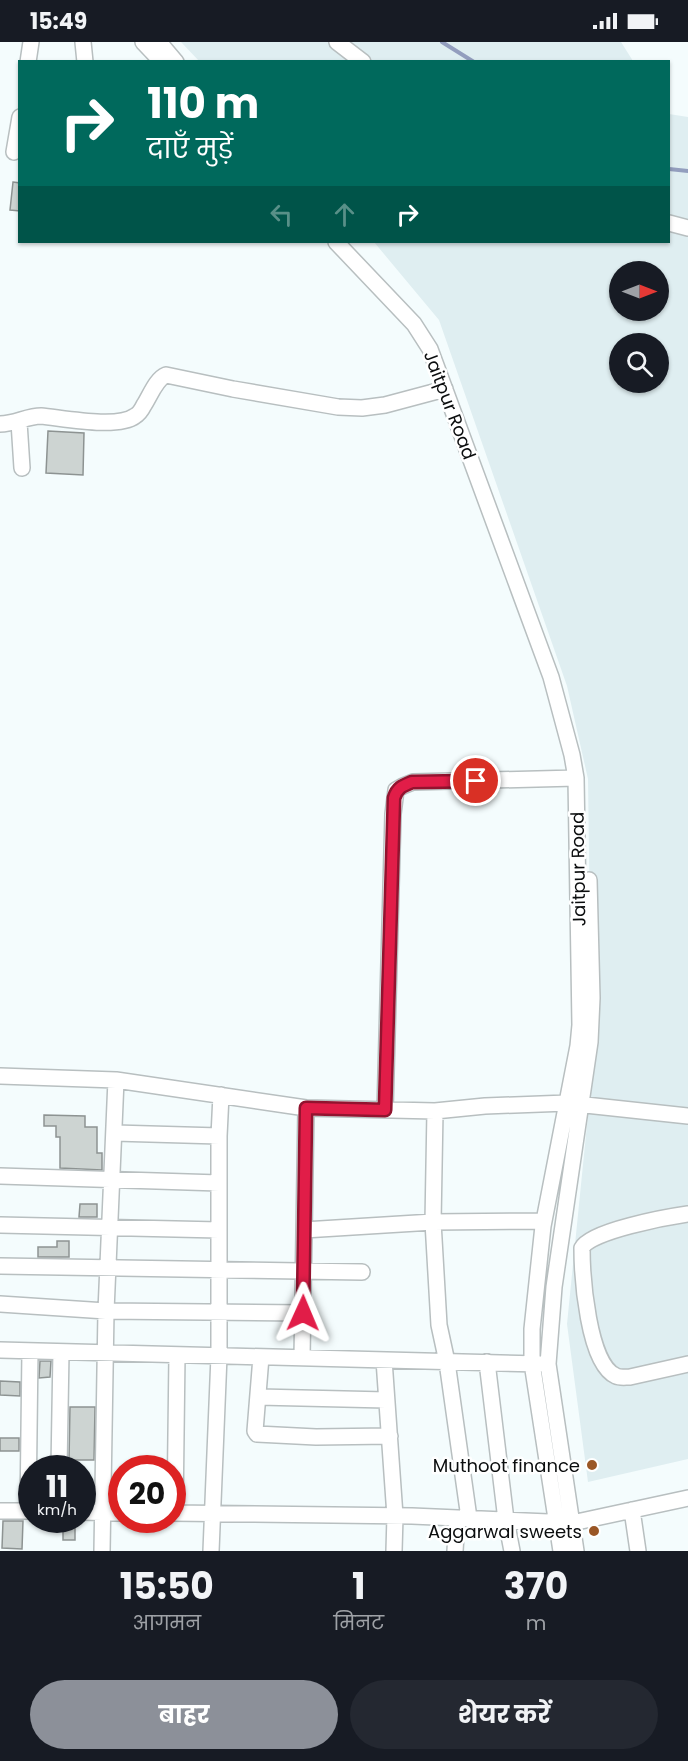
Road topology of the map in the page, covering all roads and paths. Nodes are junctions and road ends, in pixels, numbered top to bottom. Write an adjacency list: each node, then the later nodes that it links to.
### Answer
1 (31, 42): 6 (street)
2 (83, 42): 7 (street)
3 (143, 42): 8 (street)
4 (159, 42): 9 (street)
5 (337, 42): 10 (street)
6 (28, 60)
7 (85, 60)
8 (160, 60)
9 (175, 60)
10 (360, 60)
11 (18, 129): 12 (street)
12 (14, 152)
13 (670, 223): 14 (street)
14 (688, 228)
15 (337, 243): 17 (street, Jaitpur Road)
16 (347, 243): 25 (street, Jaitpur Road)
17 (445, 389): 18 (street); 21 (street, Jaitpur Road)
18 (19, 422): 19 (street); 20 (street)
19 (0, 424)
20 (22, 468)
21 (576, 778): 25 (street, Jaitpur Road); 27 (street)
22 (0, 1076): 23 (street)
23 (116, 1080): 24 (street); 30 (street)
24 (221, 1095): 26 (street); 31 (street)
25 (574, 1103): 28 (street); 29 (street); 36 (street, Jaitpur Road); 63 (street, Jaitpur Road)
26 (306, 1108): 27 (street); 41 (street)
27 (385, 1110): 28 (street)
28 (435, 1111): 37 (street)
29 (688, 1116)
30 (115, 1133): 31 (street); 33 (street)
31 (219, 1136): 34 (street)
32 (0, 1176): 33 (street)
33 (112, 1179): 34 (street); 39 (street)
34 (219, 1183): 40 (street)
35 (688, 1214): 64 (street)
36 (544, 1221): 37 (street); 62 (street, Jaitpur Road)
37 (433, 1222): 41 (street); 60 (street)
38 (0, 1225): 39 (street)
39 (111, 1228): 40 (street); 43 (street)
40 (219, 1230): 44 (street)
41 (304, 1230): 45 (street)
42 (0, 1266): 43 (street)
43 (109, 1268): 44 (street); 48 (street)
44 (219, 1271): 45 (street); 49 (street)
45 (304, 1272): 46 (street); 50 (street)
46 (362, 1272)
47 (0, 1304): 48 (street)
48 (106, 1311): 49 (street); 54 (street)
49 (219, 1312): 50 (street); 56 (street)
50 (303, 1313): 58 (street)
51 (0, 1350): 52 (street)
52 (30, 1351): 53 (street); 68 (street)
53 (60, 1352): 54 (street); 69 (street)
54 (106, 1352): 55 (street); 76 (street)
55 (177, 1355): 56 (street); 70 (street)
56 (219, 1356): 57 (street); 79 (street)
57 (261, 1357): 58 (street); 65 (street)
58 (302, 1358): 59 (street)
59 (384, 1360): 60 (street); 66 (street)
60 (447, 1362): 61 (street); 81 (street)
61 (487, 1362): 62 (street); 82 (street)
62 (532, 1364): 63 (street); 83 (street, Jaitpur Road)
63 (548, 1364): 83 (street, Jaitpur Road)
64 (688, 1364)
65 (259, 1397): 66 (street); 67 (street)
66 (386, 1400): 67 (street)
67 (390, 1436): 80 (street)
68 (30, 1455)
69 (60, 1455)
70 (175, 1455)
71 (688, 1498): 73 (street)
72 (0, 1510): 74 (street)
73 (632, 1510): 83 (street); 91 (street)
74 (18, 1511)
75 (96, 1512): 76 (street)
76 (102, 1512): 77 (street); 84 (street)
77 (108, 1512)
78 (186, 1513): 79 (street)
79 (213, 1514): 80 (street); 85 (street)
80 (395, 1516): 81 (street); 86 (street)
81 (463, 1518): 82 (street); 87 (street)
82 (506, 1520): 83 (street); 88 (street)
83 (564, 1523): 89 (street, Jaitpur Road); 90 (street, Jaitpur Road)
84 (102, 1551)
85 (211, 1551)
86 (394, 1551)
87 (455, 1551)
88 (512, 1551)
89 (561, 1551)
90 (576, 1551)
91 (638, 1551)

